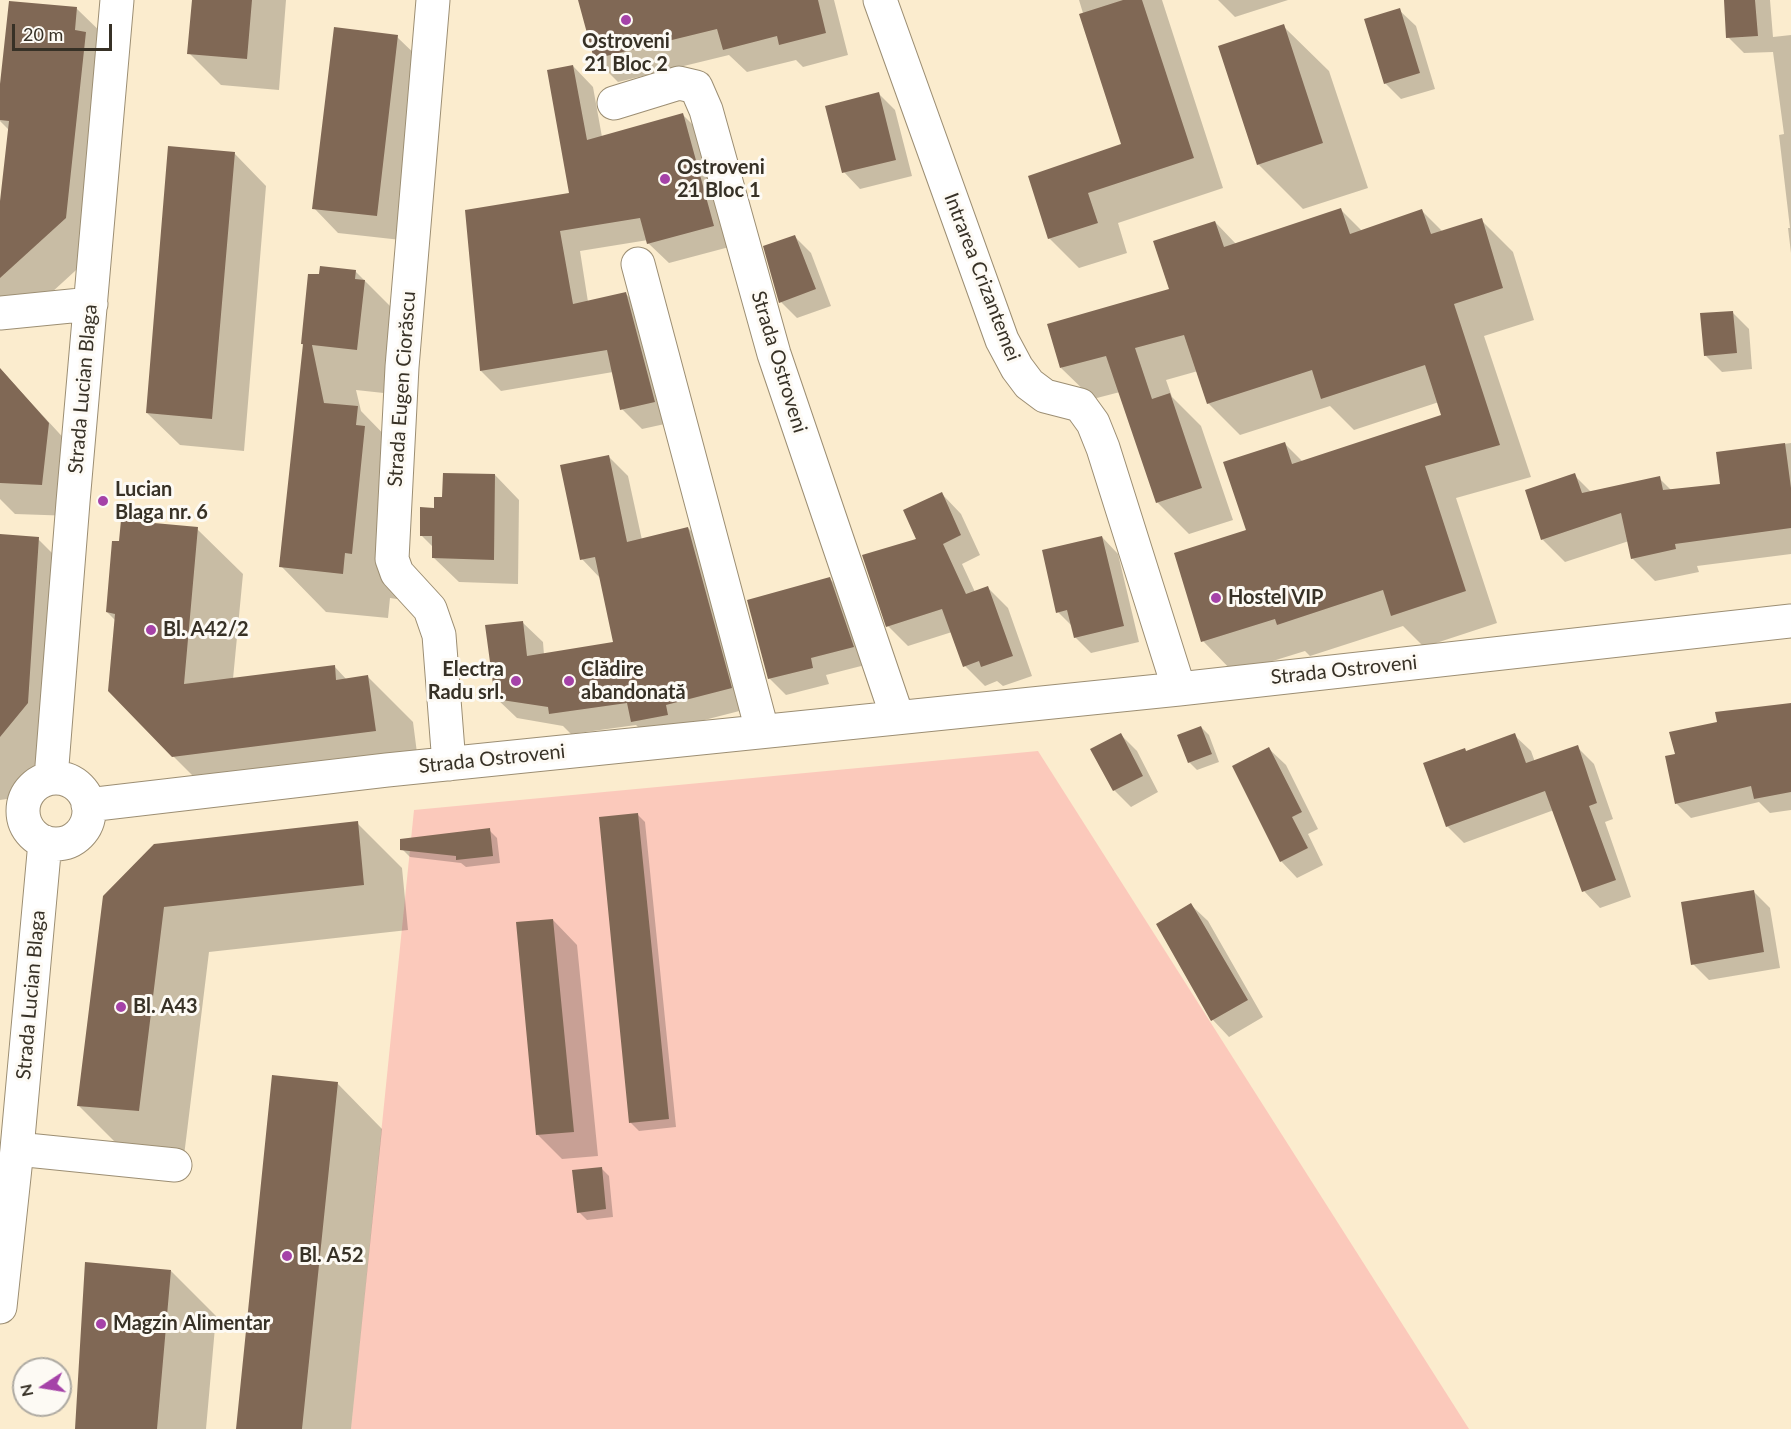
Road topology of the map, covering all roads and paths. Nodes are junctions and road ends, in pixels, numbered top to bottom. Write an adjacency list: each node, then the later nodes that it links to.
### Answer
1 (117, 0): 6 (street, Strada Lucian Blaga)
2 (433, 0): 12 (street, Strada Eugen Ciorăscu)
3 (880, 0): 9 (street, Intrarea Crizantemei)
4 (614, 103): 10 (street, Strada Ostroveni)
5 (638, 264): 11 (street)
6 (91, 304): 7 (street); 13 (street, Strada Lucian Blaga)
7 (0, 313)
8 (1791, 621): 9 (street, Strada Ostroveni)
9 (1179, 688): 10 (street, Strada Ostroveni)
10 (897, 716): 11 (street, Strada Ostroveni)
11 (762, 730): 12 (street, Strada Ostroveni)
12 (449, 764): 14 (street, Strada Ostroveni)
13 (51, 778): 14 (street); 15 (street)
14 (88, 805): 16 (street)
15 (11, 812): 16 (street)
16 (45, 842): 17 (street, Strada Lucian Blaga)
17 (17, 1149): 18 (street); 19 (street, Strada Lucian Blaga)
18 (176, 1165)
19 (0, 1307)

